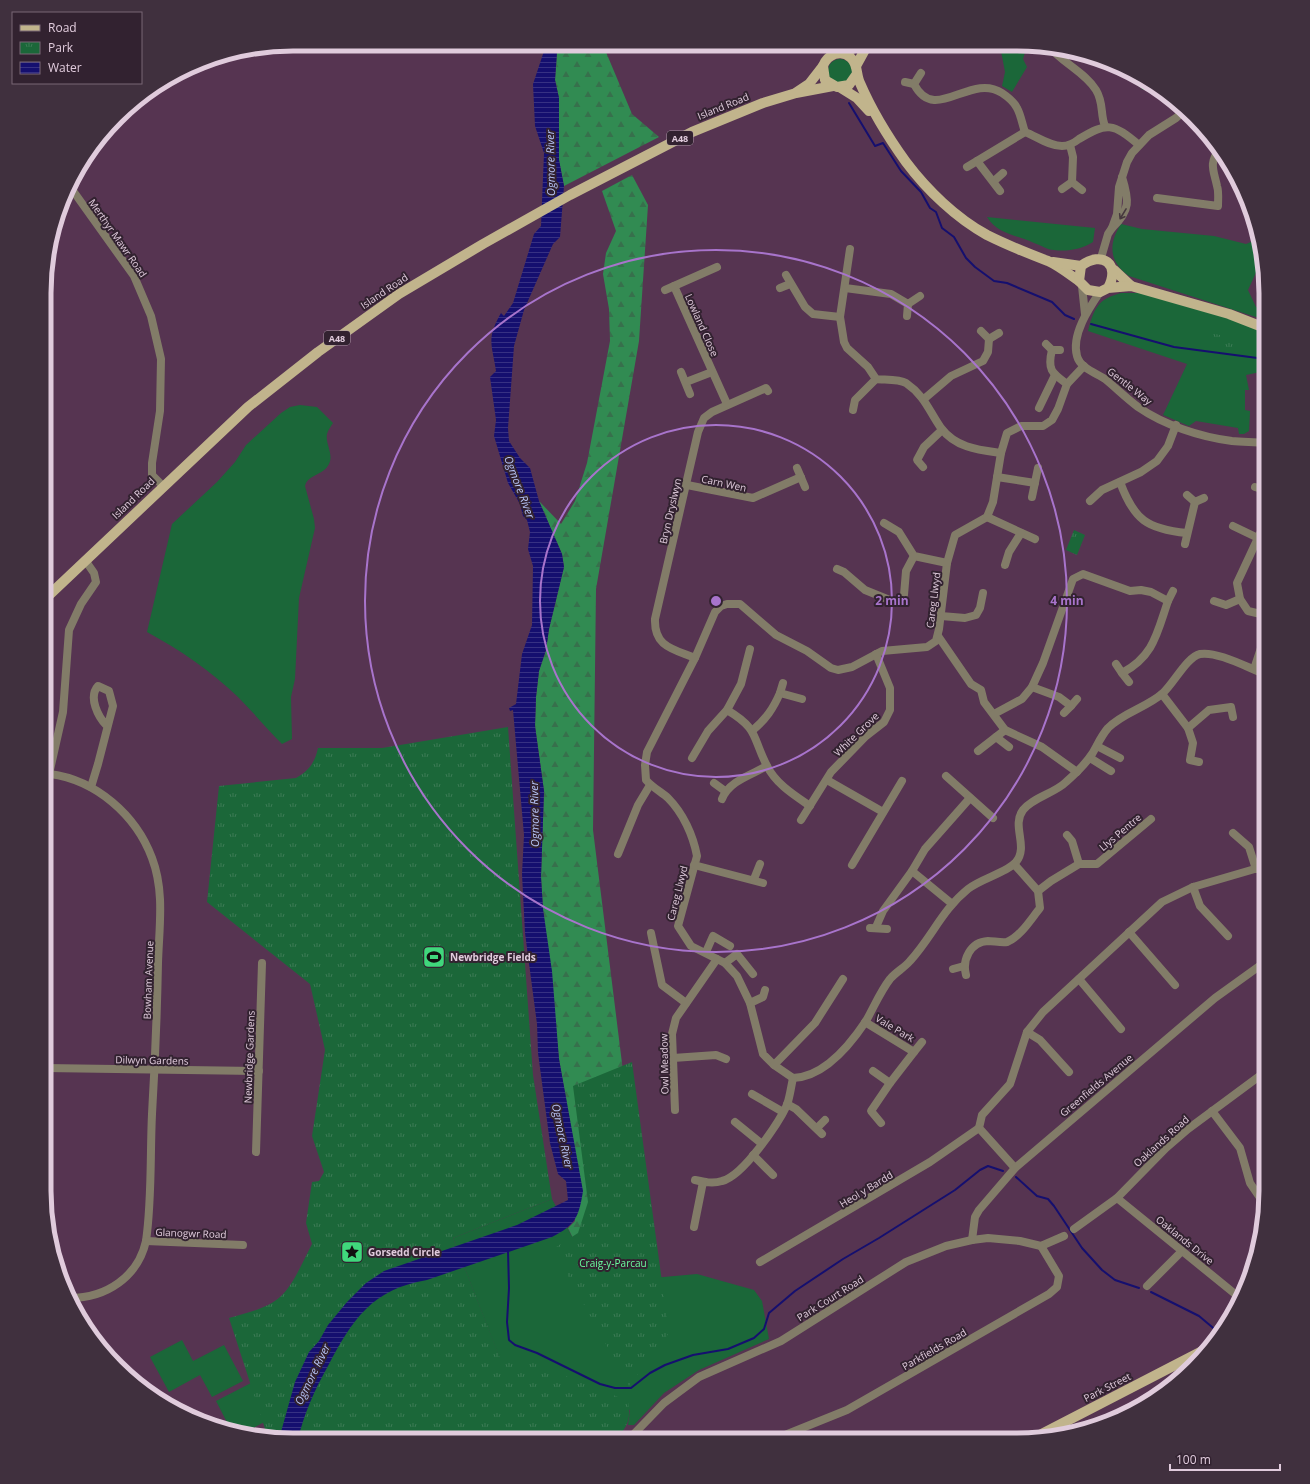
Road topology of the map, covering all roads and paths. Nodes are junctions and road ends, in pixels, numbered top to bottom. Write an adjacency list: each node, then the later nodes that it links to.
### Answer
1 (846, 51): 3 (main road)
2 (865, 51): 6 (main road)
3 (841, 53): 5 (main road); 6 (main road)
4 (1055, 54): 14 (street)
5 (823, 66): 10 (main road); 11 (main road, Island Road / A48)
6 (856, 70): 10 (main road); 13 (main road)
7 (921, 73): 9 (street)
8 (904, 82): 9 (street)
9 (914, 84): 15 (street)
10 (837, 87): 11 (main road, Island Road / A48); 13 (main road)
11 (796, 93): 83 (main road, Island Road / A48)
12 (1180, 114): 17 (street)
13 (881, 124): 33 (main road)
14 (1105, 126): 16 (street); 17 (street)
15 (1025, 132): 16 (street); 19 (street)
16 (1070, 145): 23 (street)
17 (1138, 145): 32 (street)
18 (1216, 155): 29 (street)
19 (977, 161): 20 (street); 22 (street)
20 (967, 167)
21 (1003, 173): 22 (street)
22 (994, 181): 25 (street)
23 (1072, 182): 24 (street); 26 (street)
24 (1062, 189)
25 (1000, 190)
26 (1082, 190)
27 (73, 192): 83 (street, Merthyr Mawr Road)
28 (1157, 198): 29 (street)
29 (1218, 206): 30 (street)
30 (1227, 207)
31 (850, 249): 43 (street)
32 (1100, 258): 34 (main road); 36 (main road)
33 (1049, 262): 34 (main road); 38 (main road)
34 (1081, 266): 38 (main road)
35 (717, 267): 40 (street, Lowland Close)
36 (1114, 270): 41 (main road); 45 (main road)
37 (786, 275): 39 (street)
38 (1080, 283): 45 (main road); 48 (street)
39 (790, 284): 42 (street); 50 (street)
40 (674, 286): 44 (street, Lowland Close); 60 (street, Lowland Close)
41 (1131, 286): 45 (main road); 51 (main road)
42 (780, 288)
43 (845, 288): 47 (street); 50 (street)
44 (665, 290)
45 (1104, 290): 48 (street)
46 (920, 296): 47 (street)
47 (908, 304): 49 (street)
48 (1085, 314): 58 (street)
49 (907, 316)
50 (840, 317): 62 (street)
51 (1259, 325)
52 (981, 332): 54 (street)
53 (999, 333): 54 (street)
54 (989, 339): 67 (street)
55 (1046, 344): 56 (street)
56 (1052, 350): 57 (street); 61 (street)
57 (1060, 350)
58 (1084, 366): 64 (street); 71 (street, Gentle Way)
59 (681, 372): 63 (street)
60 (712, 372): 63 (street, Lowland Close); 68 (street, Lowland Close)
61 (1055, 375): 64 (street); 69 (street)
62 (876, 379): 67 (street); 70 (street)
63 (686, 382): 66 (street)
64 (1067, 384): 74 (street)
65 (766, 387): 68 (street, Bryn Dryslwyn)
66 (690, 394)
67 (924, 399): 72 (street)
68 (727, 404): 82 (street, Bryn Dryslwyn)
69 (1040, 408)
70 (854, 410)
71 (1176, 425): 73 (street, Gentle Way); 80 (street)
72 (942, 430): 74 (street); 75 (street)
73 (1259, 443)
74 (1001, 453): 79 (street)
75 (923, 467)
76 (797, 468): 78 (street)
77 (1038, 468): 81 (street)
78 (800, 477): 82 (street, Carn Wen); 84 (street)
79 (997, 477): 81 (street); 92 (street)
80 (1120, 482): 90 (street); 96 (street)
81 (1035, 483): 88 (street)
82 (687, 485): 117 (street, Bryn Dryslwyn)
83 (163, 486): 101 (main road, Island Road / A48)
84 (805, 487)
85 (1255, 487): 86 (street)
86 (1259, 488)
87 (1187, 495): 91 (street)
88 (1032, 497)
89 (1204, 498): 91 (street)
90 (1090, 501)
91 (1195, 502): 96 (street)
92 (987, 517): 95 (street); 102 (street, Careg Llwyd)
93 (884, 523): 100 (street)
94 (1233, 526): 97 (street)
95 (1021, 533): 98 (street); 103 (street)
96 (1187, 533): 99 (street)
97 (1258, 538): 108 (street)
98 (1035, 539)
99 (1185, 544)
100 (914, 556): 102 (street); 104 (street)
101 (85, 560): 106 (main road, Island Road / A48); 147 (street)
102 (947, 563): 112 (street, Careg Llwyd)
103 (1005, 565)
104 (837, 569)
105 (1173, 591): 109 (street)
106 (51, 593)
107 (983, 593): 112 (street)
108 (1240, 599): 110 (street); 111 (street)
109 (1168, 601): 121 (street); 124 (street)
110 (1214, 601)
111 (1259, 613)
112 (941, 616): 113 (street, Careg Llwyd)
113 (938, 636): 115 (street, Careg Llwyd); 132 (street)
114 (750, 649): 130 (street)
115 (876, 654): 117 (street, Careg Llwyd); 152 (street, White Grove)
116 (1259, 655): 119 (street)
117 (695, 658): 155 (street, Careg Llwyd)
118 (1116, 664): 121 (street)
119 (1254, 669): 120 (street); 126 (street)
120 (1259, 671)
121 (1122, 673): 122 (street)
122 (1129, 682)
123 (783, 683): 125 (street)
124 (1032, 687): 129 (street); 132 (street)
125 (780, 693): 127 (street); 136 (street)
126 (1162, 694): 135 (street); 139 (street)
127 (802, 699)
128 (1077, 699): 129 (street)
129 (1071, 706): 131 (street)
130 (727, 710): 136 (street); 142 (street)
131 (1064, 713)
132 (994, 714): 137 (street)
133 (1233, 717): 135 (street)
134 (107, 726): 156 (street)
135 (1188, 728): 145 (street)
136 (752, 730): 146 (street)
137 (1005, 730): 138 (street); 149 (street)
138 (996, 737): 140 (street); 141 (street)
139 (1097, 746): 143 (street); 144 (street)
140 (1009, 748)
141 (978, 751)
142 (692, 758)
143 (1090, 758): 148 (street); 149 (street)
144 (1120, 758)
145 (1200, 762)
146 (767, 766): 154 (street); 158 (street)
147 (51, 769)
148 (1111, 771)
149 (1077, 772): 167 (street)
150 (51, 774): 156 (street, Bowham Avenue)
151 (946, 776): 157 (street)
152 (827, 780): 158 (street, White Grove); 159 (street)
153 (902, 781): 159 (street)
154 (714, 783)
155 (650, 784): 165 (street); 169 (street, Careg Llwyd)
156 (91, 787): 208 (street, Bowham Avenue)
157 (970, 798): 160 (street); 173 (street)
158 (810, 806): 162 (street, White Grove)
159 (883, 812): 170 (street)
160 (992, 818)
161 (1151, 819): 168 (street, Llys Pentre)
162 (801, 820)
163 (1233, 833): 172 (street)
164 (1067, 835): 168 (street)
165 (618, 854)
166 (760, 864): 174 (street)
167 (1014, 864): 177 (street); 178 (street)
168 (1079, 864): 177 (street, Llys Pentre)
169 (694, 865): 174 (street); 184 (street, Careg Llwyd)
170 (852, 865)
171 (1259, 868): 172 (street)
172 (1256, 869): 176 (street)
173 (912, 871): 178 (street); 179 (street)
174 (754, 879): 175 (street)
175 (763, 883)
176 (1193, 887): 180 (street); 182 (street)
177 (1038, 891): 188 (street)
178 (951, 903): 199 (street)
179 (887, 929)
180 (1129, 932): 194 (street); 195 (street)
181 (651, 933): 197 (street)
182 (1228, 936)
183 (730, 946): 184 (street)
184 (706, 952): 185 (street, Careg Llwyd)
185 (717, 959): 187 (street, Careg Llwyd); 197 (street, Owl Meadow)
186 (262, 963): 209 (street, Newbridge Gardens)
187 (725, 963): 191 (street); 198 (street, Careg Llwyd)
188 (964, 966): 190 (street); 192 (street)
189 (1259, 967): 229 (street, Greenfields Avenue)
190 (953, 969)
191 (753, 974)
192 (966, 975)
193 (843, 978): 206 (street)
194 (1079, 979): 200 (street); 201 (street)
195 (1175, 985)
196 (765, 990): 198 (street)
197 (686, 1003): 204 (street, Owl Meadow)
198 (750, 1003): 206 (street, Careg Llwyd)
199 (865, 1022): 203 (street, Vale Park); 213 (street)
200 (1121, 1029)
201 (1027, 1032): 211 (street); 223 (street)
202 (922, 1042): 203 (street, Vale Park)
203 (914, 1052): 214 (street, Vale Park)
204 (673, 1058): 205 (street); 217 (street, Owl Meadow)
205 (726, 1059)
206 (774, 1065): 213 (street, Careg Llwyd)
207 (51, 1068): 208 (street, Dilwyn Gardens)
208 (154, 1070): 209 (street, Dilwyn Gardens); 237 (street, Bowham Avenue)
209 (259, 1070): 227 (street, Newbridge Gardens)
210 (873, 1071): 214 (street)
211 (1069, 1072)
212 (1259, 1077): 218 (street, Oaklands Road)
213 (793, 1078): 216 (street)
214 (890, 1083): 222 (street, Vale Park)
215 (752, 1094): 219 (street)
216 (787, 1104): 219 (street); 220 (street)
217 (675, 1110)
218 (1212, 1111): 231 (street); 232 (street, Oaklands Road)
219 (783, 1112): 226 (street)
220 (825, 1120)
221 (735, 1122): 224 (street)
222 (881, 1122)
223 (979, 1128): 229 (street); 241 (street, Heol y Bardd)
224 (745, 1130): 225 (street); 226 (street)
225 (739, 1138)
226 (762, 1144): 228 (street)
227 (256, 1152)
228 (752, 1155): 230 (street); 233 (street)
229 (1015, 1168): 236 (street, Greenfields Avenue)
230 (773, 1175)
231 (1259, 1195)
232 (1117, 1198): 234 (street, Oaklands Road); 240 (street, Oaklands Drive)
233 (694, 1227)
234 (1074, 1229)
235 (1064, 1236): 239 (street)
236 (972, 1240): 239 (street, Park Court Road); 249 (street, Park Court Road)
237 (146, 1241): 238 (street, Glanogwr Road); 244 (street, Glanogwr Road)
238 (242, 1245)
239 (1041, 1246): 250 (street, Parkfields Road)
240 (1182, 1251): 242 (street); 243 (street, Oaklands Drive)
241 (760, 1262)
242 (1147, 1286)
243 (1236, 1295)
244 (76, 1297)
245 (1194, 1356): 246 (main road, Park Street)
246 (1178, 1364): 247 (street); 248 (main road, Park Street)
247 (1181, 1369)
248 (1049, 1431)
249 (636, 1433)
250 (792, 1433)

